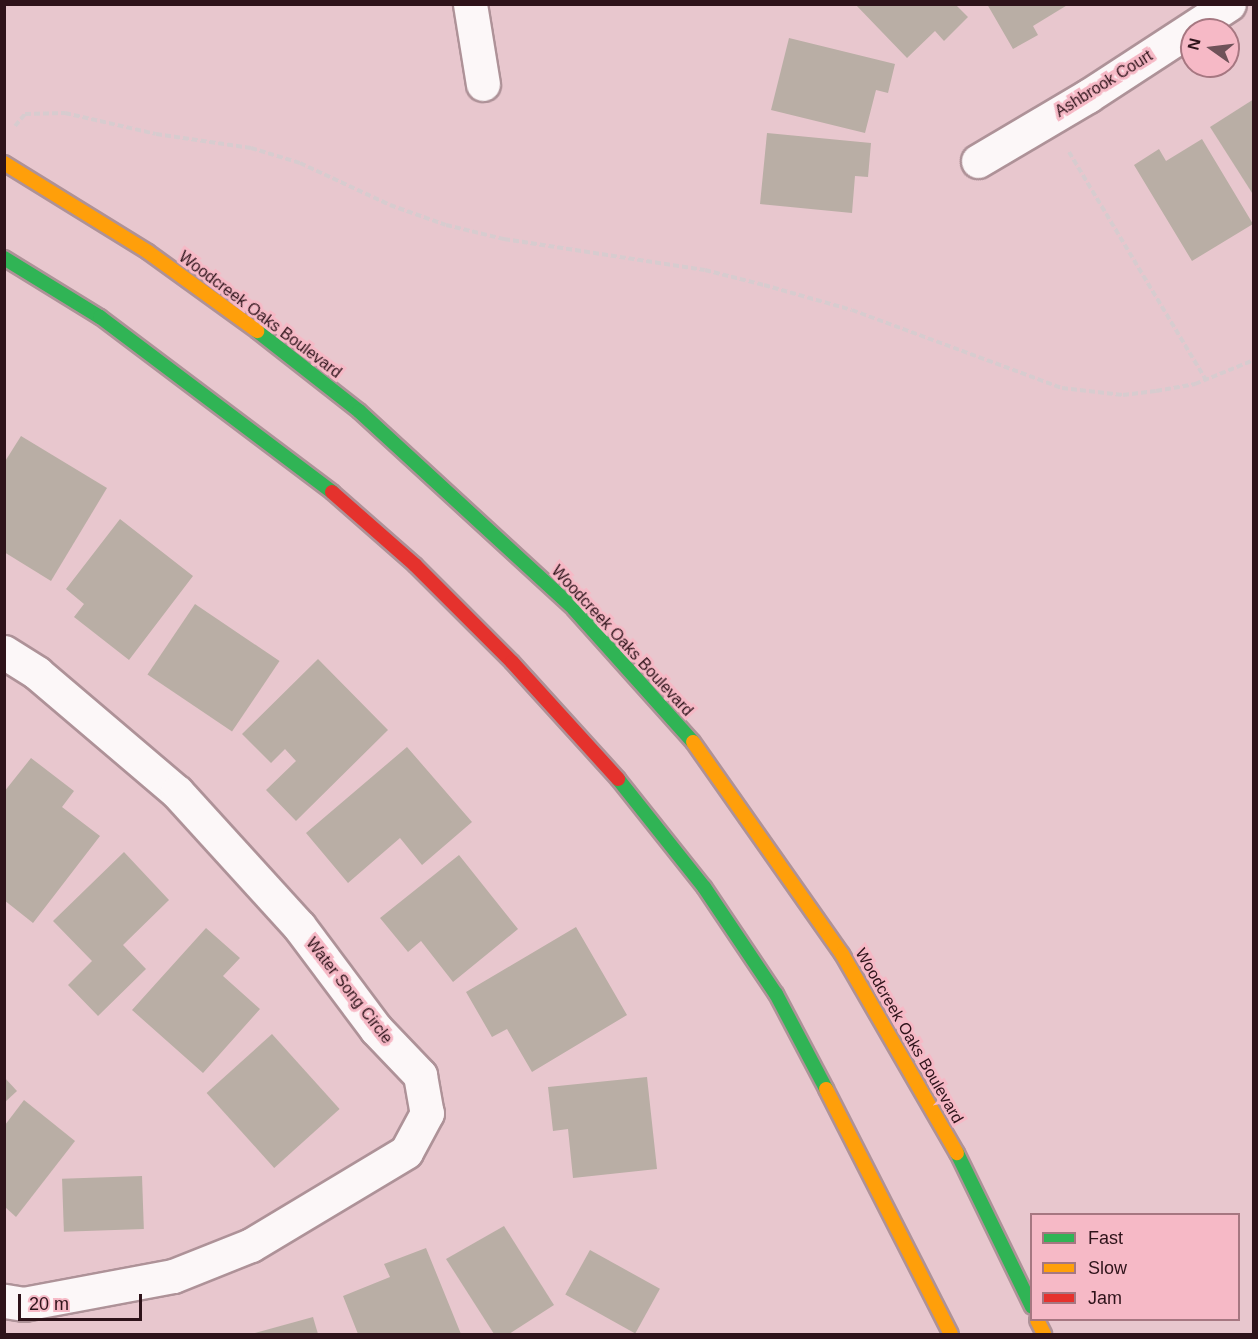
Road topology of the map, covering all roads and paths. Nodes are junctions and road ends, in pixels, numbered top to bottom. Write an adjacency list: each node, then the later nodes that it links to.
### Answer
1 (470, 4): 3 (street)
2 (1229, 4): 4 (street, Ashbrook Court)
3 (483, 84)
4 (1050, 118): 6 (street, Ashbrook Court); 10 (path)
5 (11, 130): 10 (path)
6 (978, 161)
7 (4, 163): 13 (main road, Woodcreek Oaks Boulevard)
8 (4, 258): 15 (main road)
9 (1254, 360): 10 (path)
10 (1206, 380)
11 (4, 652): 12 (street, Water Song Circle)
12 (4, 1301)
13 (1030, 1302)
14 (1037, 1321): 16 (main road)
15 (951, 1335)
16 (1044, 1335)

